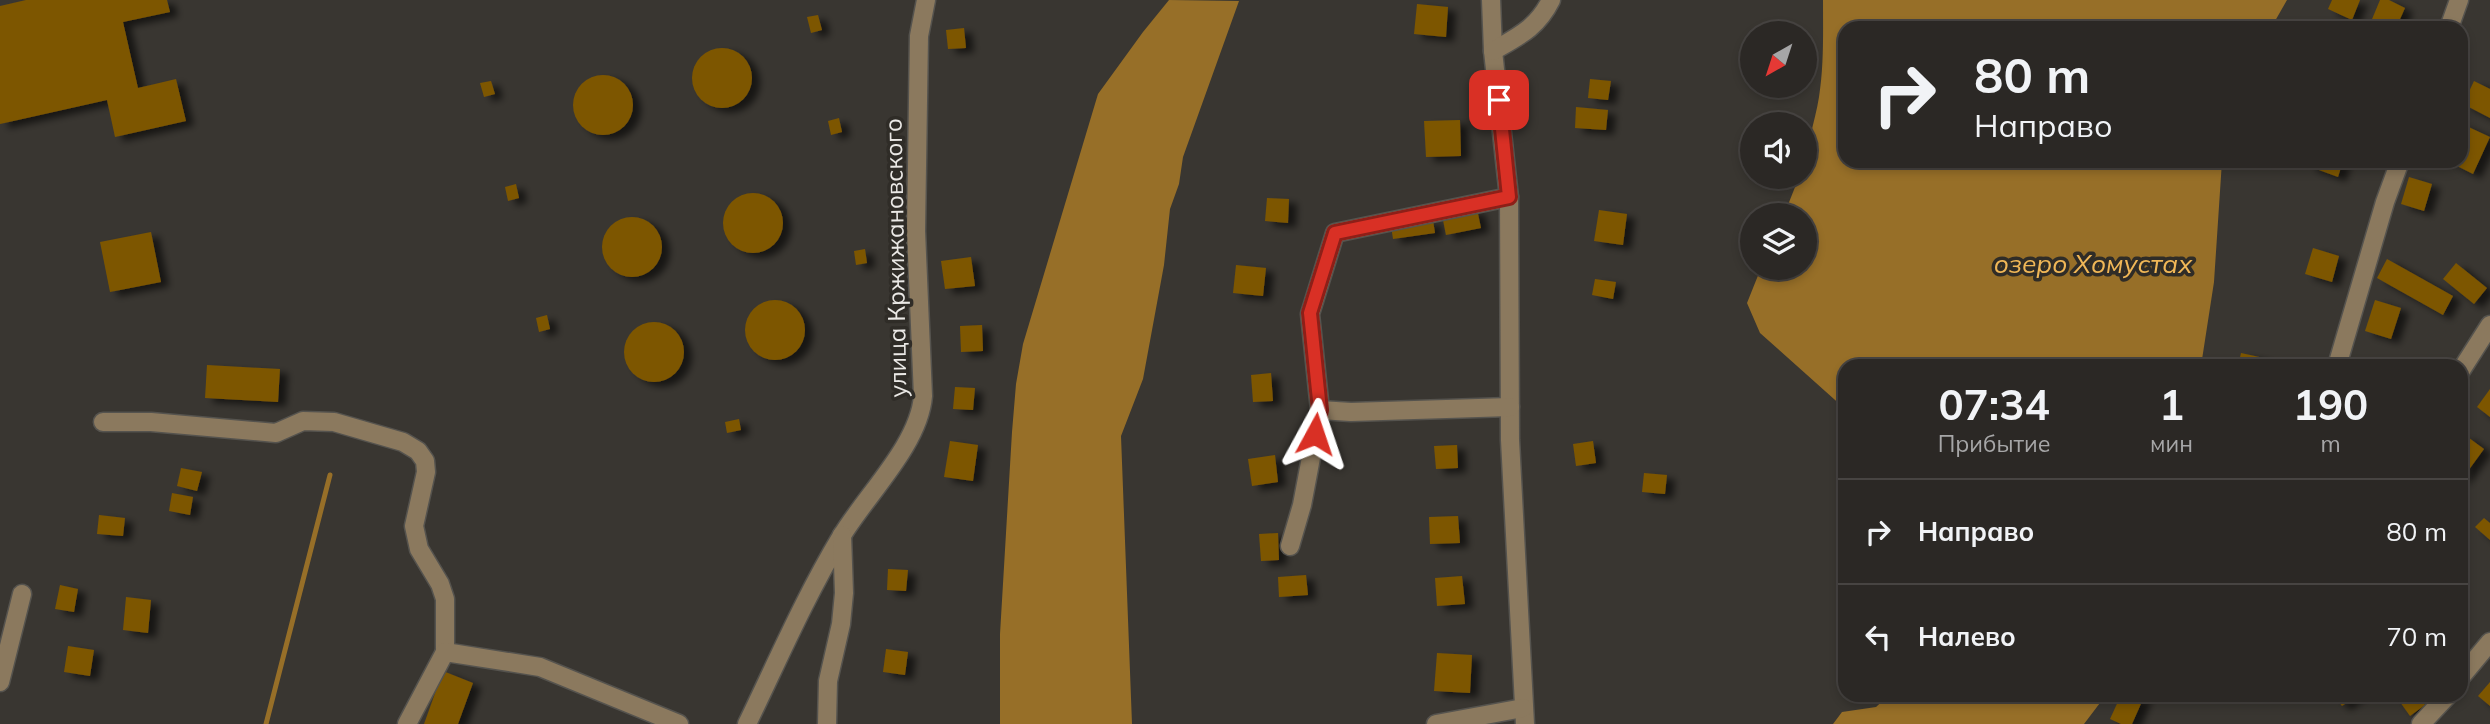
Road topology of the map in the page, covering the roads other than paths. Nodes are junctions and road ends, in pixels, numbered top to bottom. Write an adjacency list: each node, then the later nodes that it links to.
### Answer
1 (926, 0): 15 (street, улица Кржижановского)
2 (1491, 0): 6 (street)
3 (1551, 0): 6 (street)
4 (2459, 0): 5 (street)
5 (2452, 21)
6 (1493, 51): 8 (street)
7 (2397, 168): 10 (street)
8 (1509, 197): 12 (street); 13 (street)
9 (2490, 326): 11 (street)
10 (2339, 359)
11 (2468, 360)
12 (1510, 407): 13 (street); 23 (street)
13 (1320, 410): 16 (street)
14 (103, 422): 19 (street)
15 (842, 535): 26 (street, улица Кржижановского); 27 (street)
16 (1290, 546)
17 (22, 594): 21 (street)
18 (2490, 642): 20 (street)
19 (445, 652): 24 (street); 25 (street)
20 (2468, 668)
21 (0, 682)
22 (2441, 702): 29 (street)
23 (1524, 716): 28 (street)
24 (407, 724)
25 (679, 724)
26 (747, 724)
27 (827, 724)
28 (1436, 724)
29 (2421, 724)

